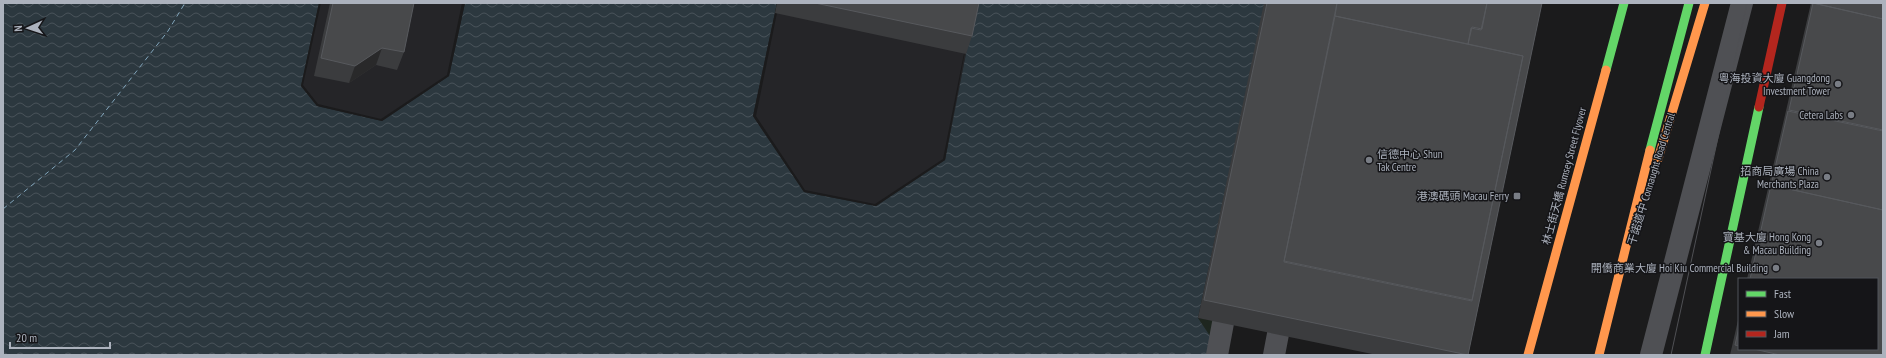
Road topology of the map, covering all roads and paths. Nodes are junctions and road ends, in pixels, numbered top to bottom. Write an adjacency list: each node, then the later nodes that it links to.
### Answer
1 (1618, 3): 9 (main road)
2 (1624, 3): 10 (main road, 林士街天橋 Rumsey Street Flyover)
3 (1688, 3): 11 (main road, bridge)
4 (1705, 3): 11 (main road, 干諾道中 Connaught Road Central)
5 (1742, 3): 12 (street)
6 (1782, 3): 13 (main road)
7 (1223, 323): 8 (street)
8 (1217, 355)
9 (1522, 355)
10 (1528, 355)
11 (1597, 355)
12 (1651, 355)
13 (1705, 355)

